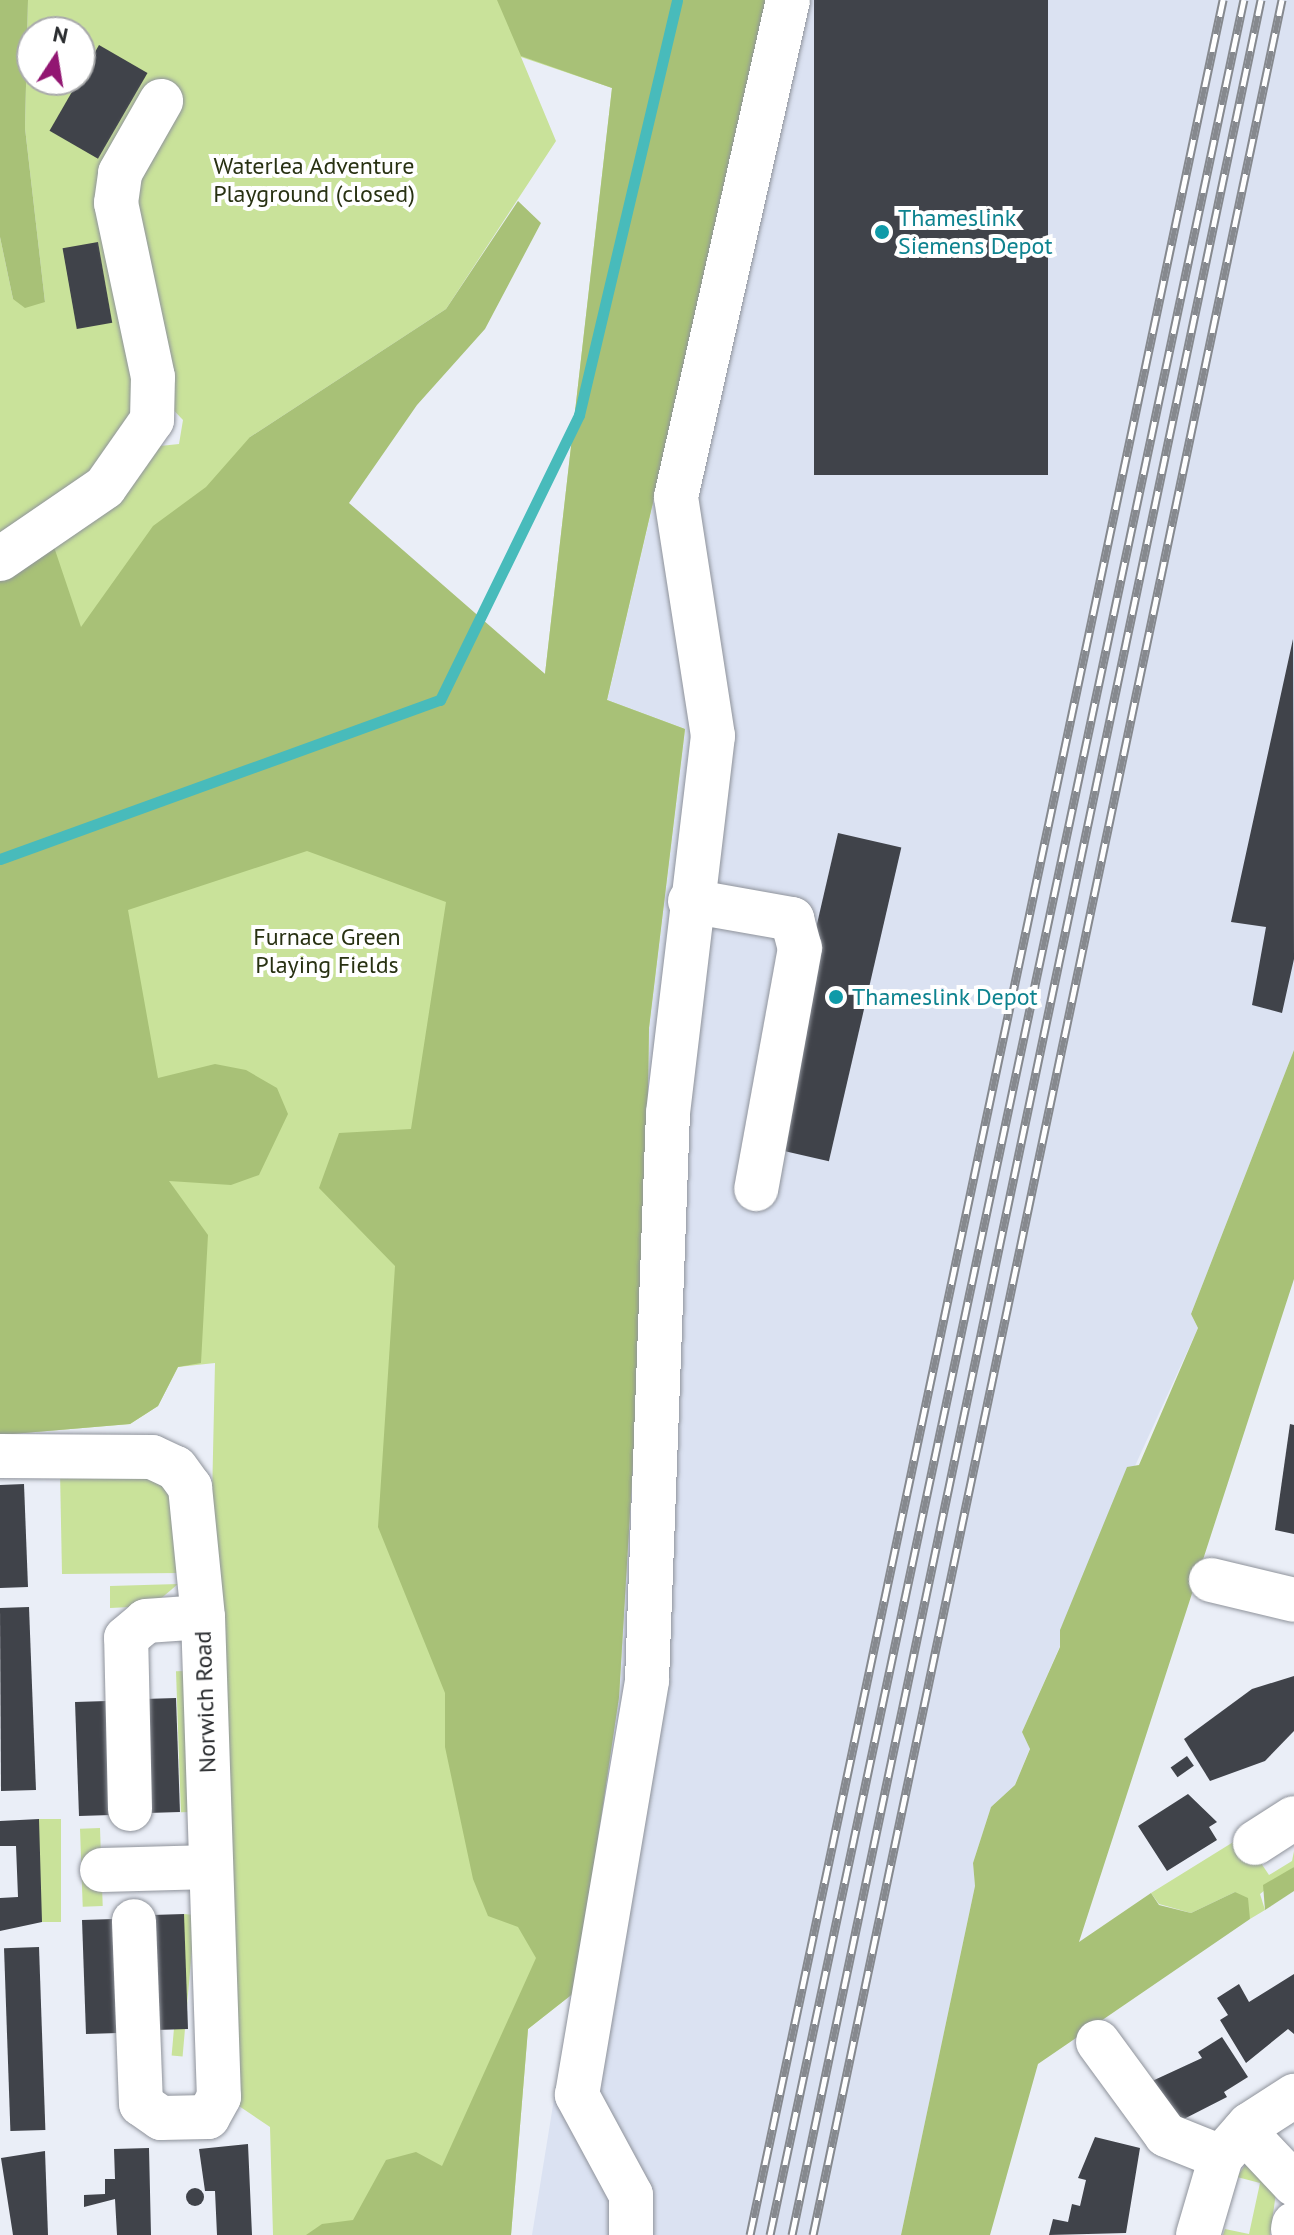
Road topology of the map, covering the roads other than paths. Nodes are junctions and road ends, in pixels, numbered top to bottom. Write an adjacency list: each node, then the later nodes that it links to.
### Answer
1 (788, 0): 4 (street)
2 (161, 101): 3 (street)
3 (0, 559)
4 (690, 901): 5 (street); 20 (street)
5 (756, 1189)
6 (0, 1456): 9 (street, Norwich Road)
7 (1211, 1580): 8 (street)
8 (1294, 1600)
9 (203, 1617): 10 (street); 13 (street, Norwich Road)
10 (130, 1809)
11 (1294, 1818): 12 (street)
12 (1255, 1843)
13 (211, 1867): 14 (street); 15 (street, Norwich Road)
14 (102, 1870)
15 (134, 1921)
16 (1098, 2042): 18 (street)
17 (1294, 2096): 18 (street)
18 (1232, 2144): 19 (street); 21 (street)
19 (1294, 2184)
20 (631, 2235)
21 (1198, 2235)

